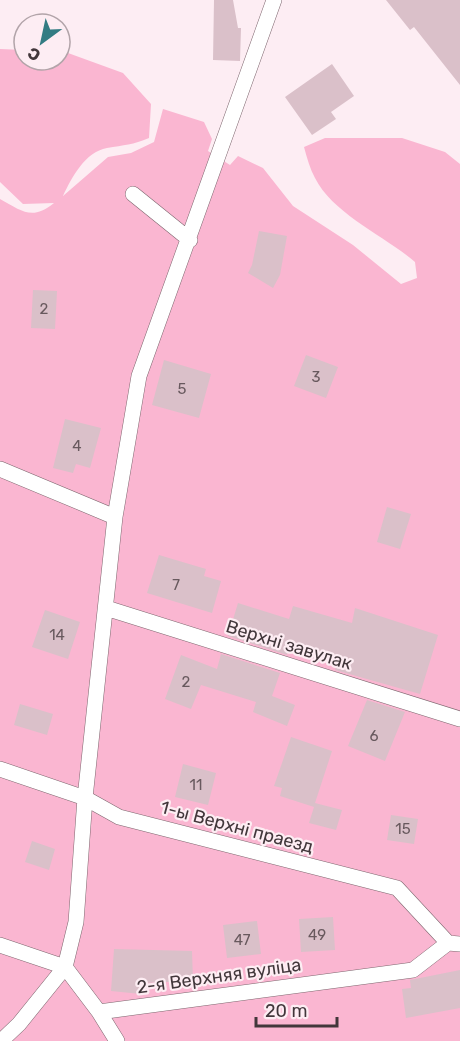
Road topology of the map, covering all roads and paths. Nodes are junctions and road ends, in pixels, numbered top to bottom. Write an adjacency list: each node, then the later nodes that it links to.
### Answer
1 (274, 0): 3 (lane)
2 (133, 194): 3 (lane)
3 (190, 240): 5 (lane)
4 (0, 469): 5 (lane)
5 (116, 517): 6 (lane)
6 (106, 608): 7 (lane, Верхні завулак); 9 (lane)
7 (460, 719)
8 (0, 769): 9 (lane, 1-ы Верхні праезд)
9 (85, 798): 10 (lane, 1-ы Верхні праезд); 12 (lane)
10 (454, 944): 13 (lane, 2-я Верхняя вуліца)
11 (0, 945): 12 (lane)
12 (65, 967): 13 (lane); 14 (lane)
13 (99, 1012): 15 (lane)
14 (1, 1041)
15 (117, 1041)

